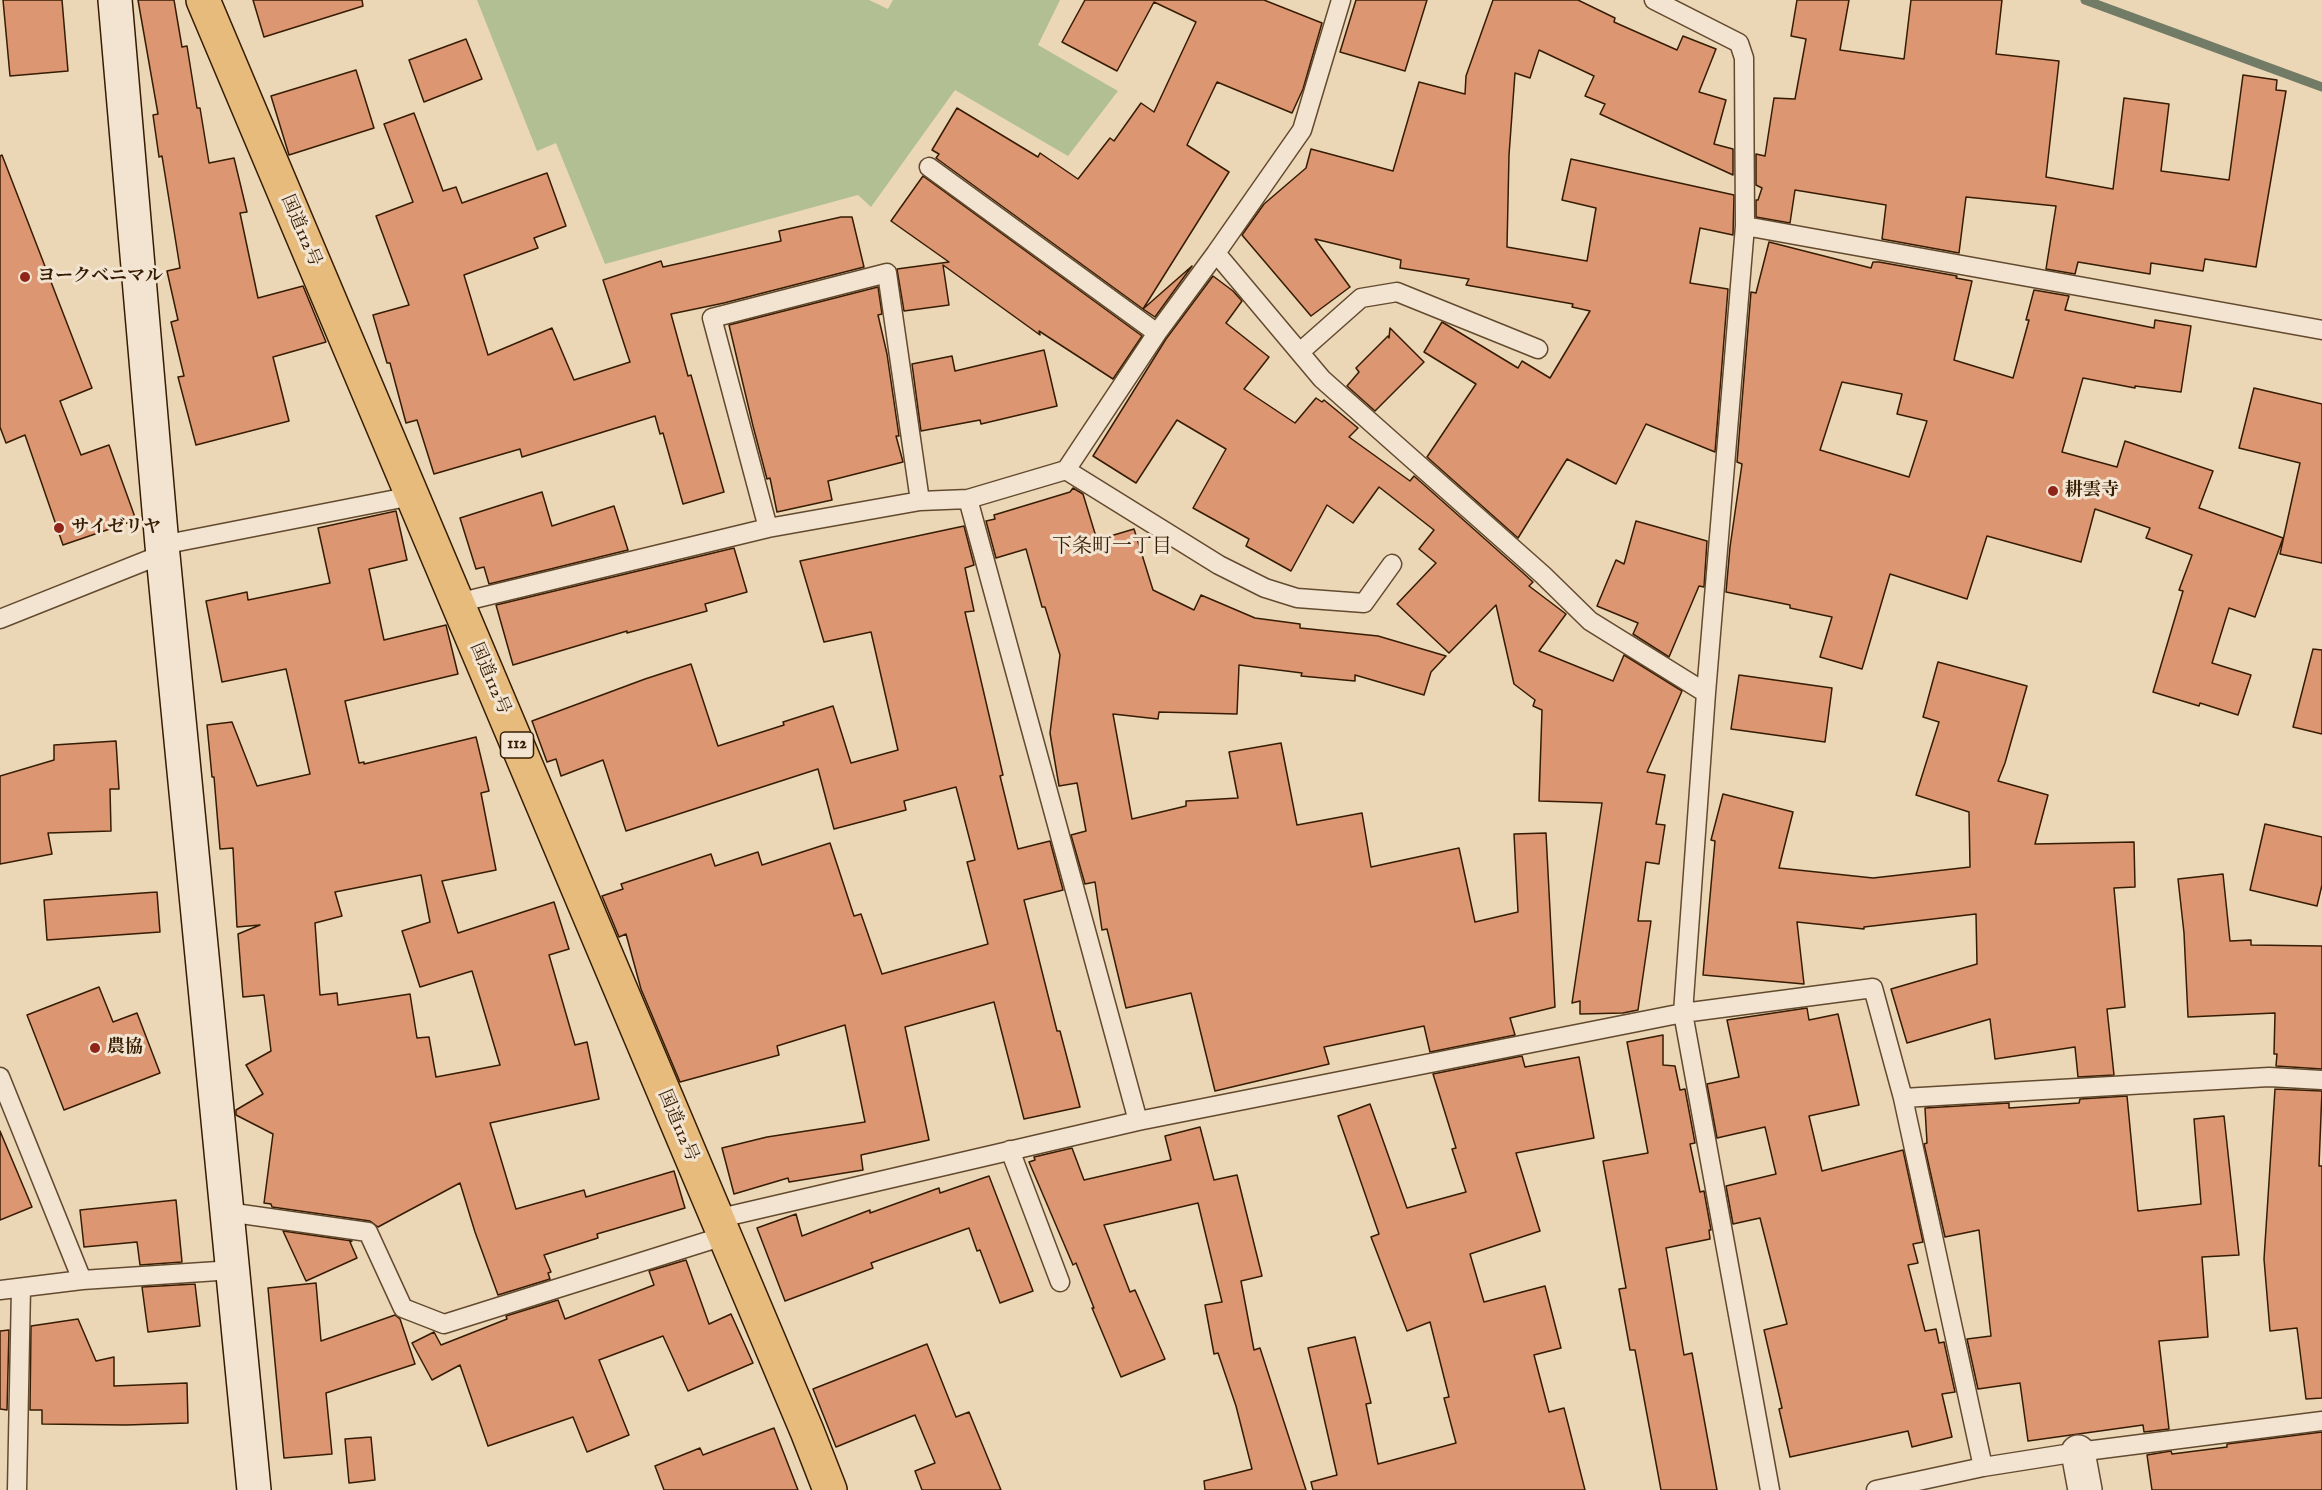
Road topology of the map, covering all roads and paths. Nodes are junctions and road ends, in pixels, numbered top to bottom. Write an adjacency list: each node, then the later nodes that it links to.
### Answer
1 (115, 0): 17 (street)
2 (203, 0): 13 (highway, 国道112号 / 112)
3 (1341, 0): 7 (lane)
4 (1654, 0): 6 (lane)
5 (929, 167): 9 (lane)
6 (1745, 226): 8 (lane); 21 (lane)
7 (1216, 253): 9 (lane); 11 (lane)
8 (2322, 330)
9 (1157, 333): 12 (lane)
10 (1538, 349): 11 (lane)
11 (1300, 352): 21 (lane)
12 (1066, 470): 14 (lane); 18 (lane)
13 (412, 496): 17 (lane); 19 (highway, 国道112号 / 112)
14 (968, 499): 15 (lane); 26 (lane)
15 (920, 501): 16 (lane); 16 (lane)
16 (768, 528): 19 (lane)
17 (162, 550): 20 (lane); 28 (street)
18 (1392, 564)
19 (457, 603): 29 (highway, 国道112号 / 112)
20 (0, 619)
21 (1706, 693): 22 (lane)
22 (1683, 1013): 25 (lane); 26 (lane); 41 (lane)
23 (0, 1077): 31 (lane)
24 (2322, 1080): 25 (lane)
25 (1903, 1098): 37 (lane)
26 (1138, 1120): 27 (lane)
27 (1010, 1150): 29 (lane); 32 (lane)
28 (227, 1212): 29 (lane); 30 (street)
29 (720, 1227): 40 (highway, 国道112号 / 112)
30 (233, 1270): 31 (lane); 39 (street)
31 (82, 1280): 33 (lane)
32 (1060, 1282)
33 (21, 1288): 34 (lane); 38 (lane)
34 (0, 1290)
35 (2322, 1421): 36 (lane)
36 (2078, 1452): 37 (lane); 43 (street)
37 (1983, 1467): 42 (lane)
38 (17, 1490)
39 (254, 1490)
40 (830, 1490)
41 (1770, 1490)
42 (1876, 1490)
43 (2085, 1490)

